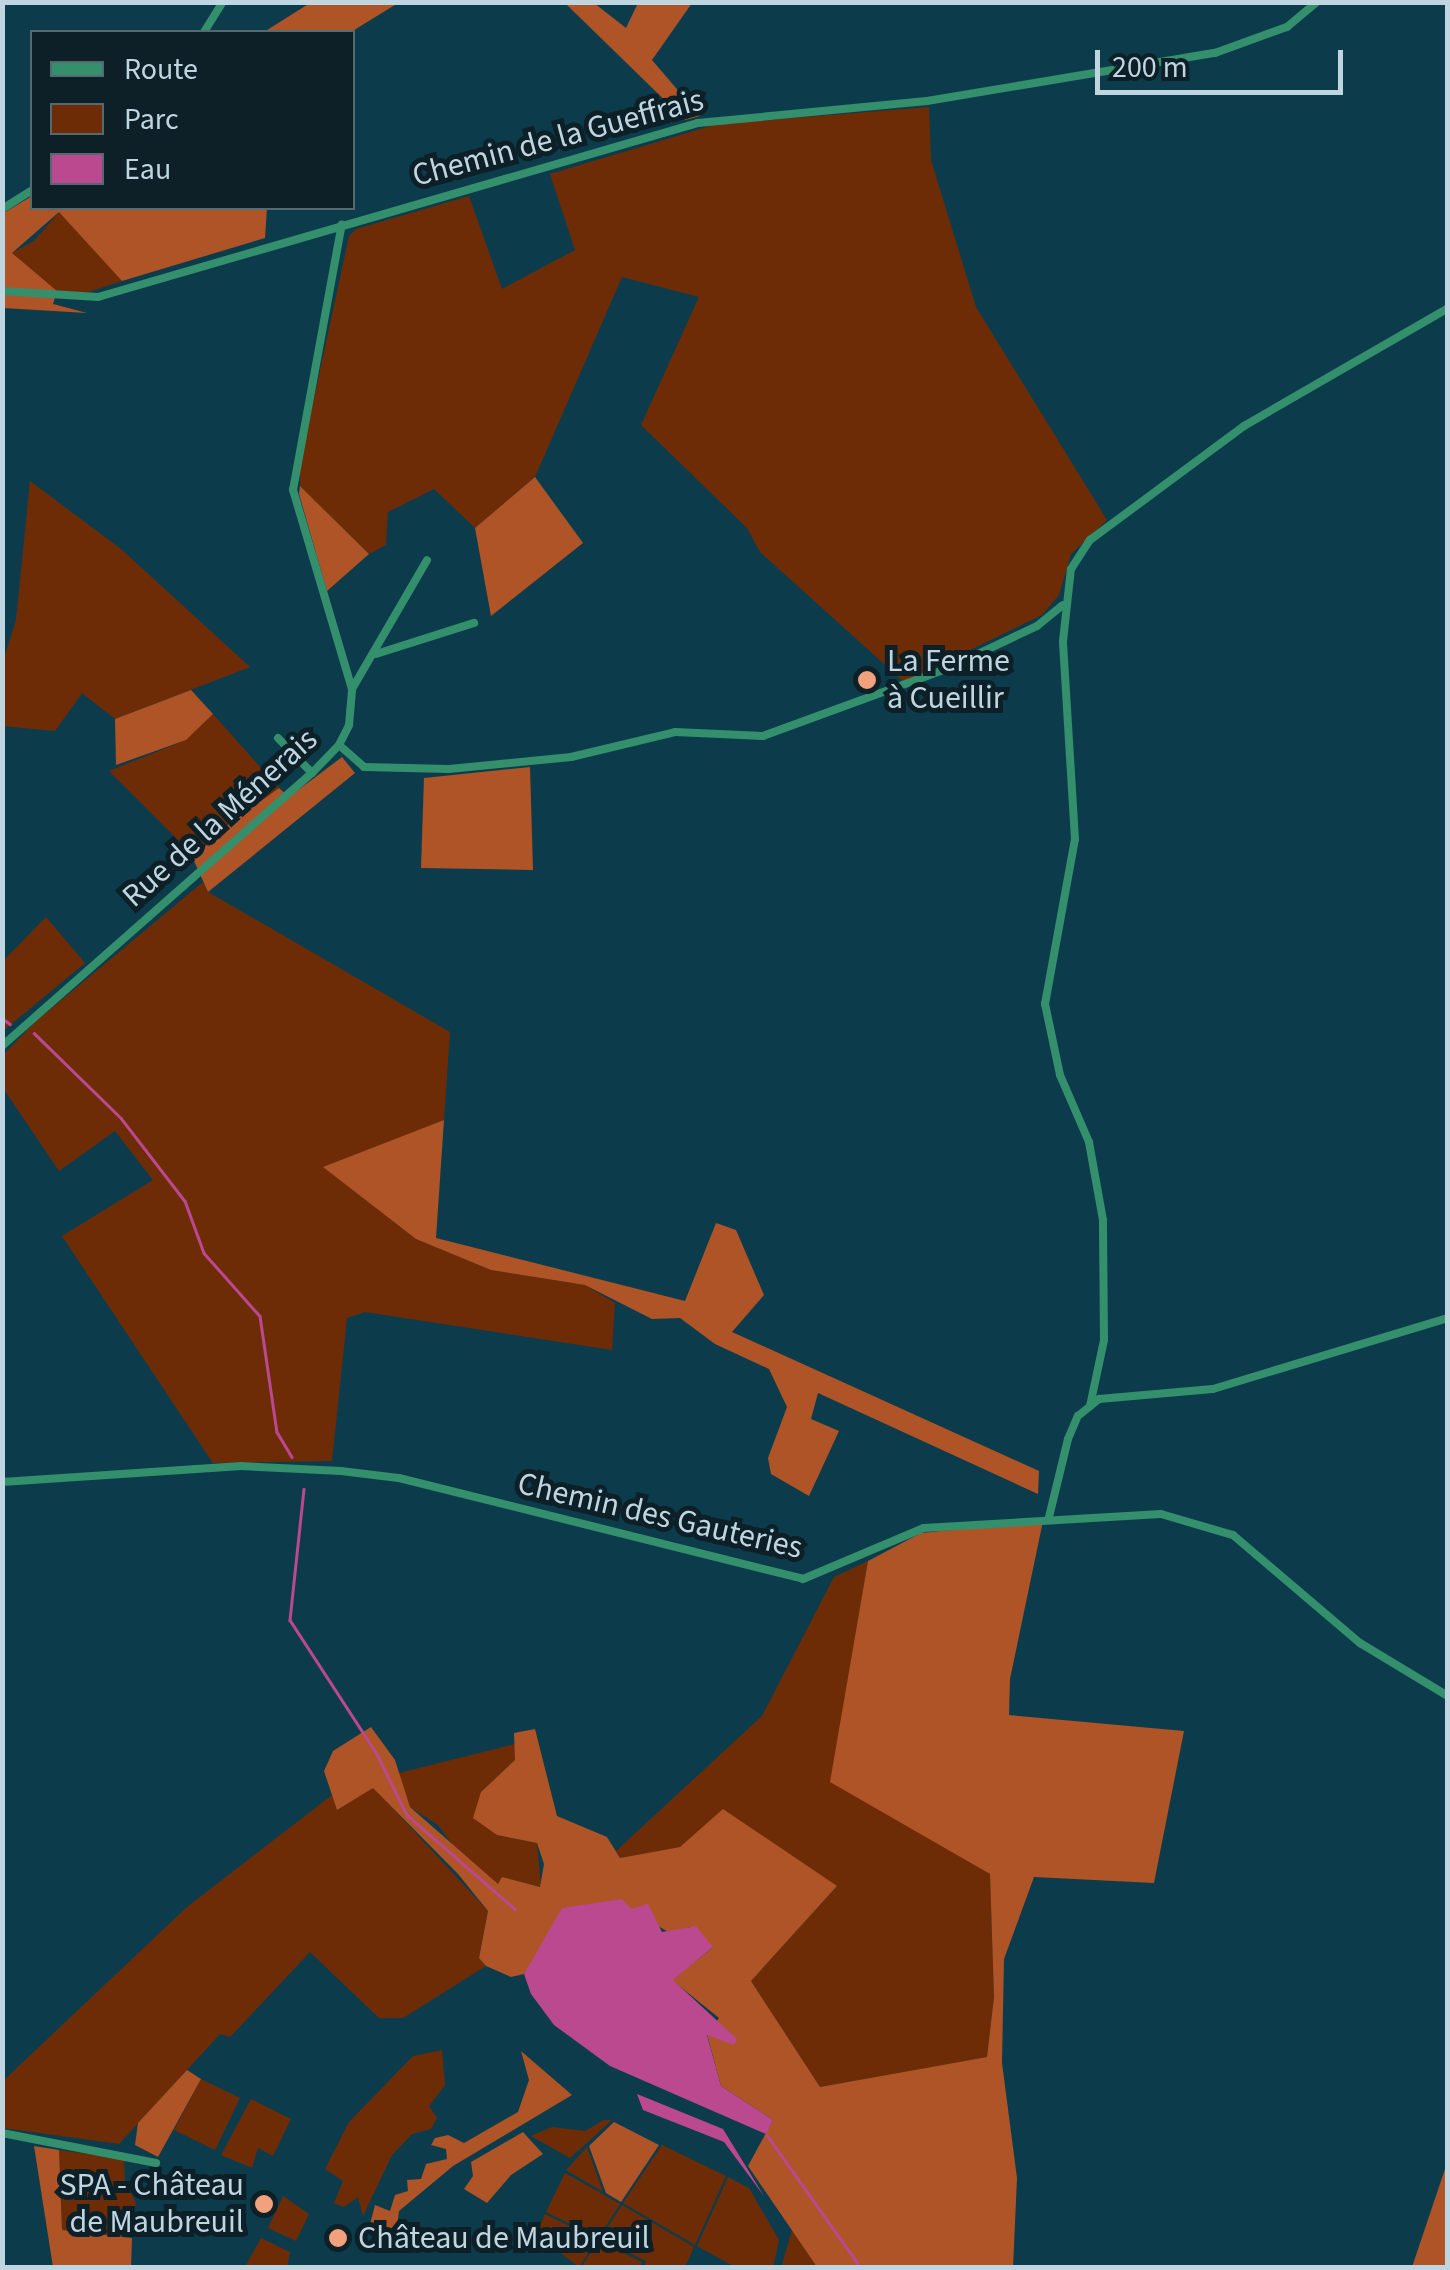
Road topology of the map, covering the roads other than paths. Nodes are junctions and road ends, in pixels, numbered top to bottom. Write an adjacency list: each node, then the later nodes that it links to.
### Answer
1 (223, 2): 3 (street)
2 (1316, 2): 6 (street, Chemin de la Gueffrais)
3 (205, 30)
4 (30, 191): 5 (street)
5 (2, 209)
6 (342, 224): 7 (street, Chemin de la Gueffrais); 13 (street, Rue de la Ménerais)
7 (2, 291)
8 (1448, 308): 10 (street)
9 (428, 560): 12 (street)
10 (1063, 605): 17 (street); 21 (street)
11 (474, 623): 12 (street)
12 (376, 654): 14 (street)
13 (344, 660): 14 (street); 15 (street, Rue de la Ménerais)
14 (364, 666): 15 (street)
15 (352, 689): 17 (street, Rue de la Ménerais)
16 (278, 738): 18 (street)
17 (340, 746): 18 (street, Rue de la Ménerais)
18 (312, 772): 19 (street, Rue de la Ménerais)
19 (2, 1046)
20 (1448, 1318): 21 (street)
21 (1090, 1406): 23 (street)
22 (2, 1482): 23 (street, Chemin des Gauteries)
23 (1049, 1517): 24 (street, Chemin des Gauteries)
24 (1448, 1696)
25 (2, 2132): 26 (street)
26 (156, 2162)

